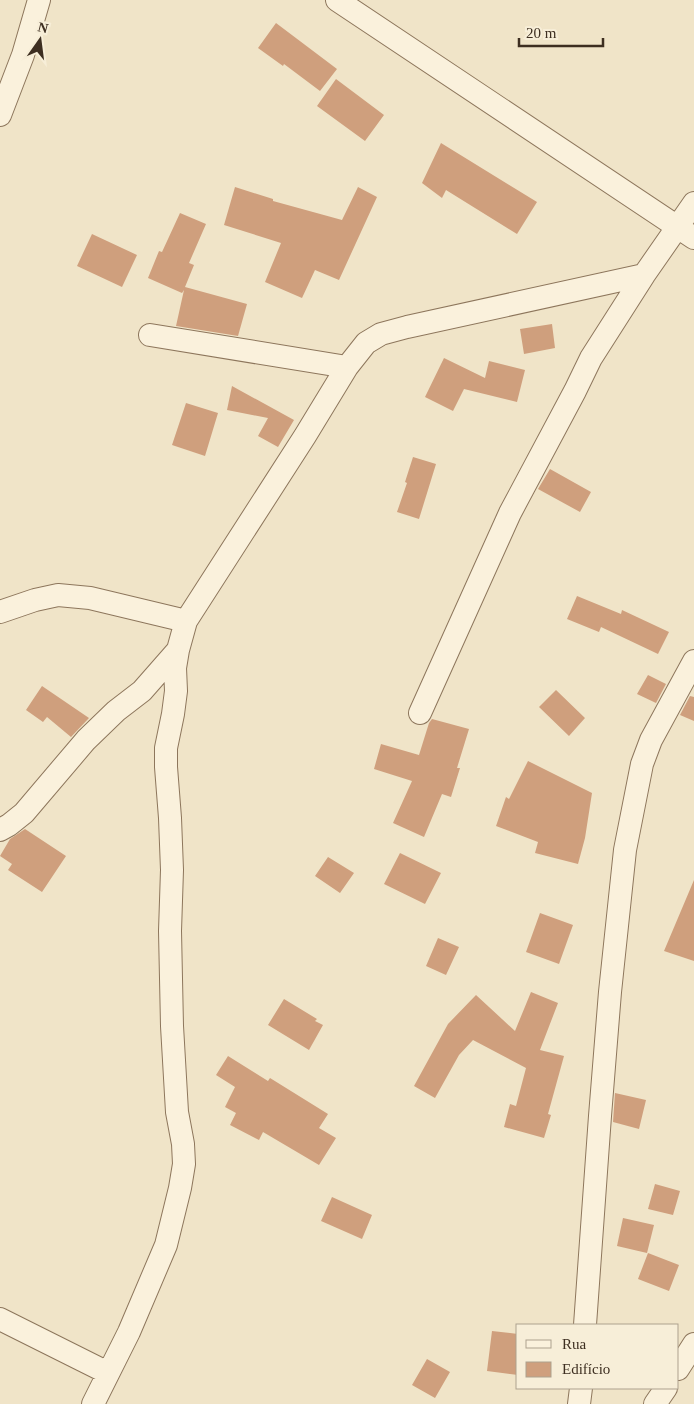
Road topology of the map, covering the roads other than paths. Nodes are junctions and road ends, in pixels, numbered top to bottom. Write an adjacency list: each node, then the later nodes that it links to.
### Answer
1 (39, 0): 3 (street)
2 (338, 0): 5 (street)
3 (0, 115)
4 (694, 203): 5 (street)
5 (686, 233): 6 (street)
6 (644, 275): 8 (street); 13 (street)
7 (150, 335): 8 (street)
8 (347, 367): 10 (street)
9 (0, 612): 10 (street)
10 (186, 621): 11 (street)
11 (178, 650): 14 (street); 19 (street)
12 (694, 661): 16 (street)
13 (420, 713)
14 (0, 830)
15 (0, 1319): 19 (street)
16 (585, 1324)
17 (694, 1344): 18 (street)
18 (679, 1367)
19 (108, 1373): 22 (street)
20 (580, 1389): 23 (street)
21 (665, 1389): 24 (street)
22 (93, 1404)
23 (579, 1404)
24 (655, 1404)

